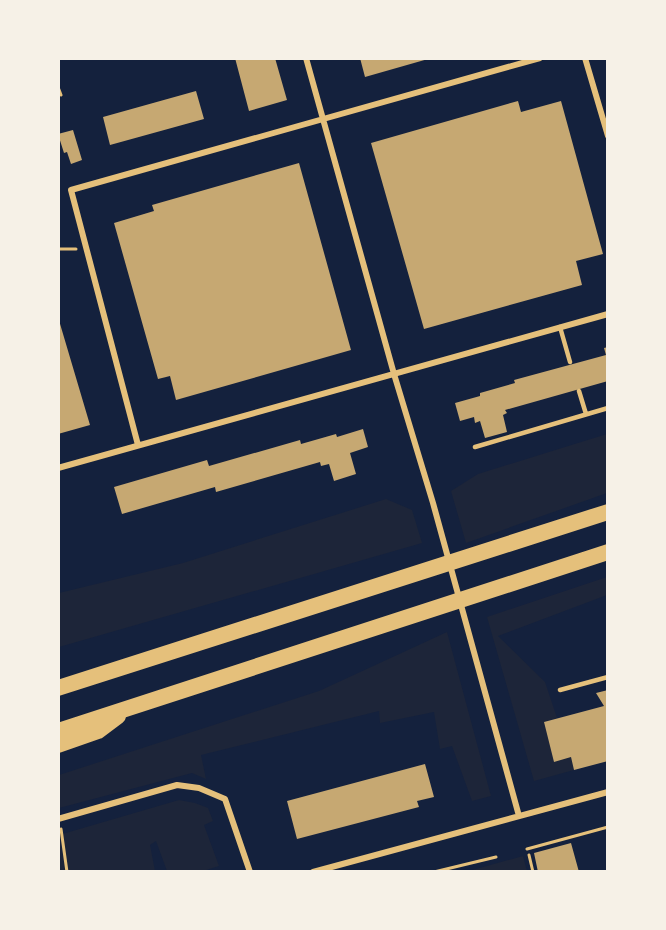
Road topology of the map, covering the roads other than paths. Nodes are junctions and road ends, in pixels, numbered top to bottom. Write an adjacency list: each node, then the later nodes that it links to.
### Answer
1 (306, 58): 4 (street)
2 (540, 58): 4 (street)
3 (585, 58): 5 (street)
4 (323, 119): 9 (street); 13 (street)
5 (608, 136)
6 (608, 314): 7 (street)
7 (560, 327): 8 (lane); 9 (street)
8 (570, 362)
9 (394, 374): 13 (street); 27 (street)
10 (579, 391): 12 (lane)
11 (608, 408): 12 (lane)
12 (586, 414): 14 (lane)
13 (138, 445): 15 (street)
14 (474, 447)
15 (58, 468)
16 (608, 512): 18 (highway)
17 (608, 552): 23 (highway)
18 (105, 672): 20 (highway); 21 (highway)
19 (608, 677): 22 (lane)
20 (58, 681)
21 (58, 688)
22 (560, 690)
23 (130, 707): 24 (highway); 25 (highway)
24 (58, 731)
25 (58, 745)
26 (608, 792): 27 (street)
27 (519, 816): 30 (street)
28 (59, 818): 29 (street)
29 (250, 872)
30 (313, 872)

